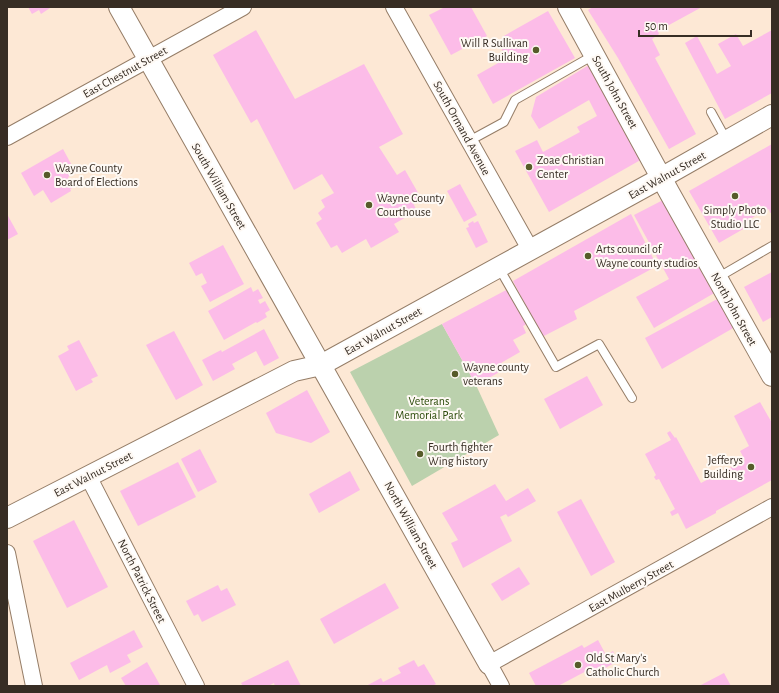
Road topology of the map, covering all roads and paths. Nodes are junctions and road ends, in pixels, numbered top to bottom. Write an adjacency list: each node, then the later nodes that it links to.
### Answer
1 (118, 7): 6 (street, South William Street)
2 (243, 7): 6 (street, East Chestnut Street)
3 (394, 7): 10 (street, South Ormand Avenue)
4 (568, 7): 5 (street, South John Street)
5 (594, 55): 10 (lane); 12 (street, South John Street)
6 (148, 60): 9 (street, East Chestnut Street); 18 (street, South William Street)
7 (711, 112): 11 (lane)
8 (772, 115): 11 (street, East Walnut Street)
9 (7, 137)
10 (469, 141): 14 (street, South Ormand Avenue)
11 (727, 141): 12 (street, East Walnut Street)
12 (661, 178): 14 (street, East Walnut Street); 16 (street, North John Street)
13 (772, 246): 16 (lane)
14 (530, 249): 15 (street, East Walnut Street)
15 (498, 267): 18 (street, East Walnut Street); 19 (lane)
16 (717, 278): 17 (street, North John Street)
17 (769, 364)
18 (321, 365): 20 (street, East Walnut Street); 24 (street, North William Street)
19 (632, 398)
20 (88, 476): 22 (street, East Walnut Street); 26 (street, North Patrick Street)
21 (772, 507): 24 (street, East Mulberry Street)
22 (7, 518)
23 (7, 554): 25 (street)
24 (490, 664): 27 (street, North William Street)
25 (34, 686)
26 (196, 686)
27 (501, 686)

